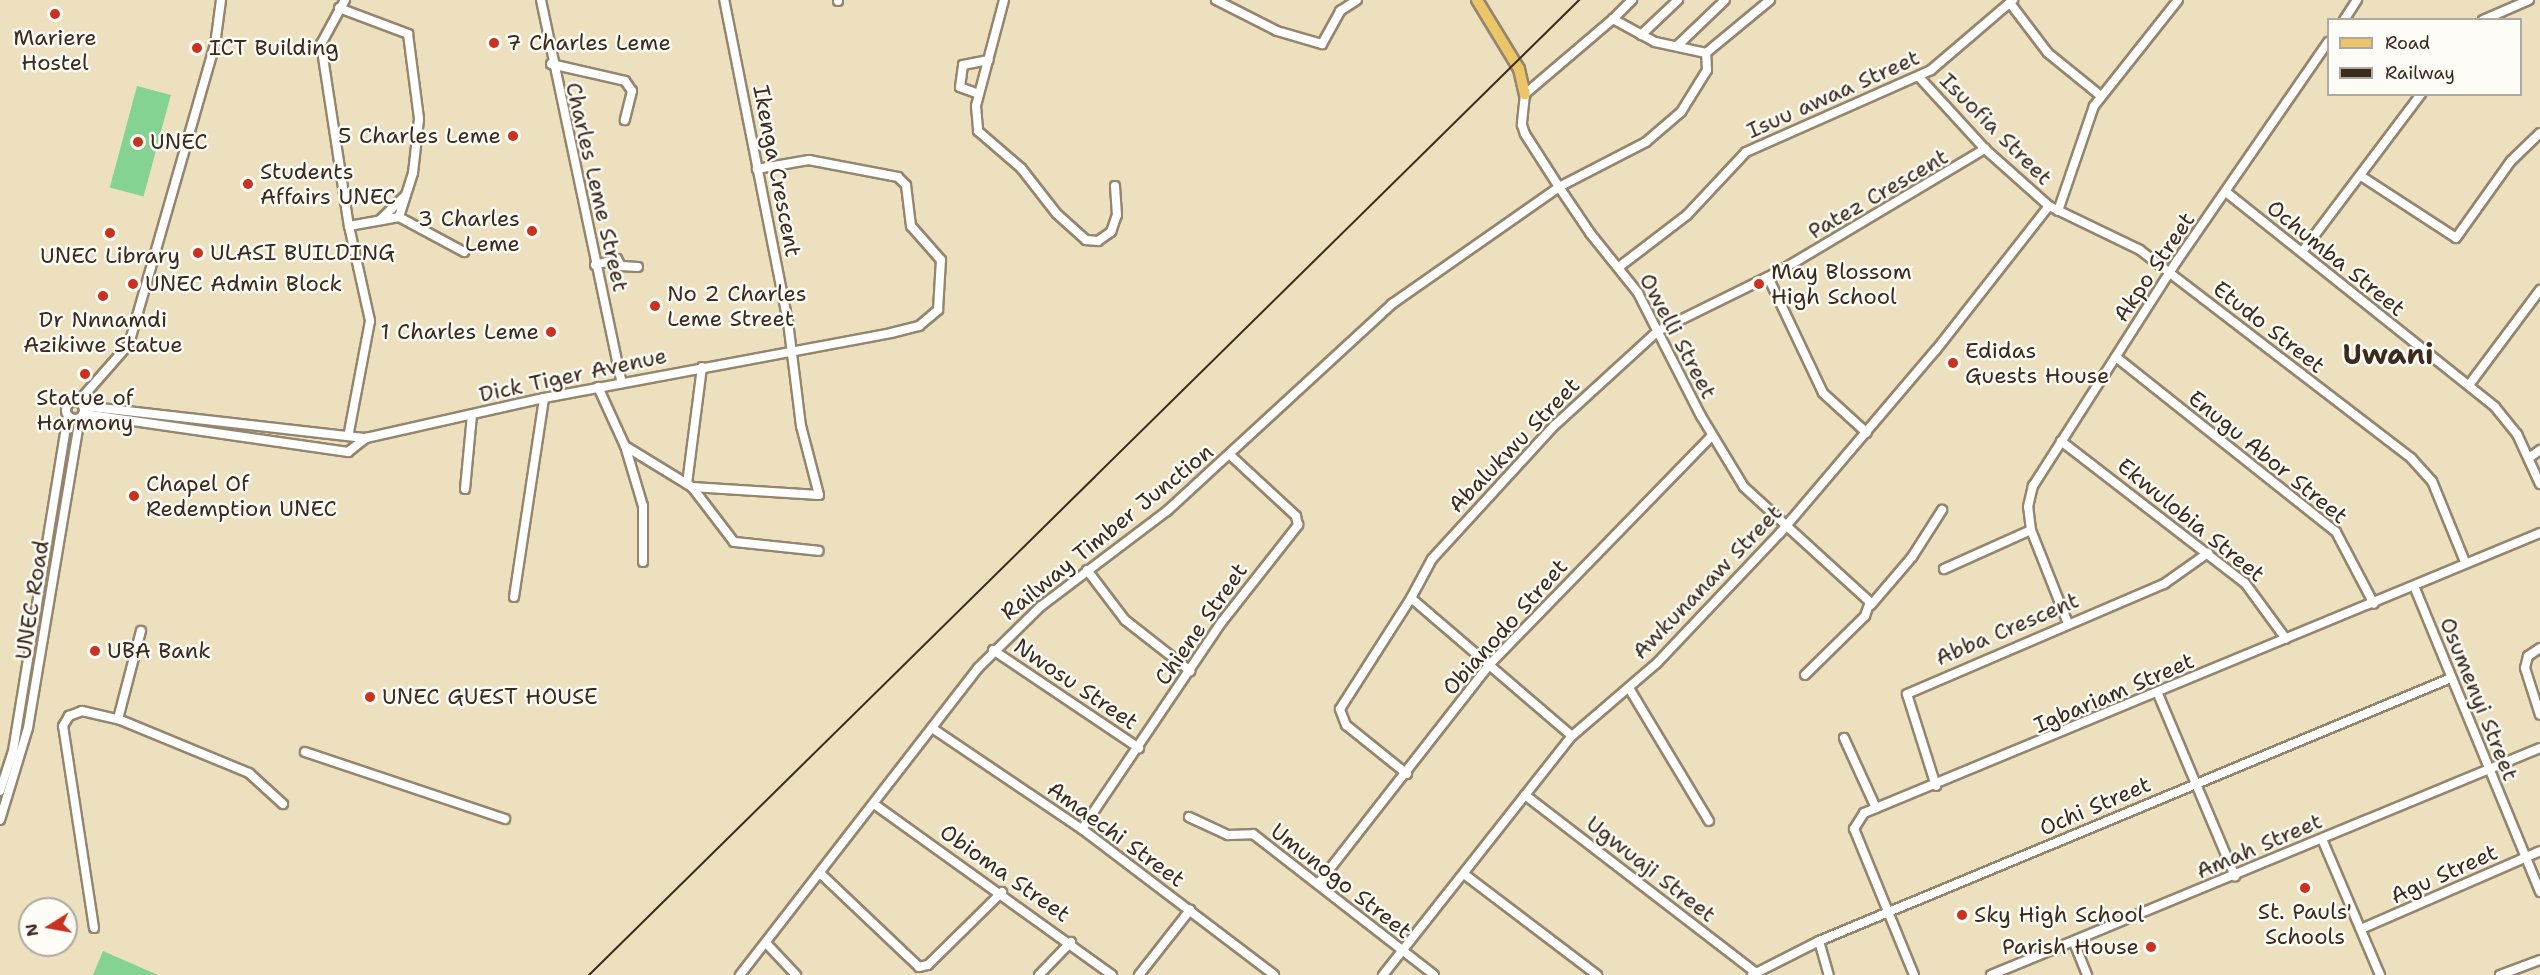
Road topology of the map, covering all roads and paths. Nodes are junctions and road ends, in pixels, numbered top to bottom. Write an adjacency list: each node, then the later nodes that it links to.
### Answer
1 (221, 0): 63 (street)
2 (541, 0): 27 (street, Charles Leme Street)
3 (724, 0): 36 (street, Ikenga Crescent)
4 (1004, 0): 26 (street)
5 (1216, 0): 18 (street)
6 (1344, 0): 18 (street)
7 (1357, 0): 18 (street)
8 (1478, 0): 30 (main road)
9 (1632, 0): 21 (street)
10 (1678, 0): 22 (street)
11 (1725, 0): 24 (street)
12 (1770, 0): 25 (street)
13 (2178, 0): 31 (street)
14 (2357, 0): 19 (street)
15 (2529, 0): 20 (street)
16 (2012, 2): 28 (street, Isuu awaa Street); 31 (street)
17 (342, 4): 41 (street); 46 (street)
18 (1340, 11)
19 (2345, 18)
20 (2488, 18)
21 (1613, 19): 22 (street); 30 (street)
22 (1641, 35): 24 (street)
23 (2327, 43): 40 (street, Akpo Street)
24 (1677, 46): 25 (street)
25 (1706, 53): 39 (street, Railway Timber Junction)
26 (989, 60): 29 (street); 29 (street)
27 (551, 64): 33 (street); 49 (street, Charles Leme Street)
28 (1918, 76): 35 (street, Isuofia Street); 51 (street, Isuu awaa Street)
29 (979, 94): 38 (street)
30 (1525, 94): 39 (street, Owelli Street)
31 (2101, 96): 43 (street)
32 (2420, 96): 37 (street)
33 (625, 120)
34 (2540, 133): 37 (street)
35 (1985, 149): 42 (street, Isuofia Street); 53 (street, Patez Crescent)
36 (757, 169): 56 (street, Ikenga Crescent); 56 (street, Dick Tiger Avenue)
37 (2361, 176): 48 (street)
38 (1115, 186)
39 (1560, 187): 51 (street, Owelli Street); 73 (street, Railway Timber Junction)
40 (2226, 192): 48 (street, Ochumba Street); 52 (street, Akpo Street)
41 (405, 195): 44 (street); 45 (street)
42 (2049, 206): 43 (street, Isuofia Street); 67 (street, Awkunanaw Street)
43 (2058, 211): 52 (street, Etudo Street)
44 (399, 217): 45 (street); 47 (street)
45 (380, 220): 46 (street)
46 (349, 226): 66 (street)
47 (464, 252)
48 (2302, 252): 60 (street, Ochumba Street)
49 (595, 265): 50 (street); 59 (street, Charles Leme Street)
50 (638, 267)
51 (1619, 267): 55 (street, Owelli Street)
52 (2170, 273): 57 (street, Akpo Street); 85 (street, Etudo Street)
53 (1768, 277): 55 (street, Patez Crescent); 67 (street)
54 (2540, 290): 60 (street)
55 (1658, 332): 68 (street, Owelli Street); 90 (street, Abalukwu Street)
56 (788, 349): 58 (street, Dick Tiger Avenue); 76 (street, Ikenga Crescent)
57 (2116, 357): 70 (street, Akpo Street); 91 (street, Enugu Abor Street)
58 (702, 367): 59 (street, Dick Tiger Avenue); 76 (street)
59 (621, 381): 61 (street, Dick Tiger Avenue)
60 (2469, 385): 74 (street, Ochumba Street)
61 (598, 387): 62 (street, Dick Tiger Avenue); 71 (street)
62 (544, 398): 64 (street, Dick Tiger Avenue); 89 (street)
63 (81, 410): 65 (street); 65 (street); 66 (street); 69 (street); 123 (street, UNEC Road)
64 (472, 415): 69 (street, Dick Tiger Avenue); 77 (street)
65 (68, 416): 116 (street, UNEC Road)
66 (349, 432): 69 (street)
67 (1867, 433): 79 (street, Awkunanaw Street)
68 (1712, 436): 79 (street, Owelli Street); 98 (street, Obianodo Street)
69 (366, 438)
70 (2061, 441): 80 (street, Akpo Street); 83 (street, Ekwulobia Street)
71 (625, 446): 76 (street); 84 (street)
72 (2540, 450): 74 (street)
73 (1229, 454): 87 (street, Railway Timber Junction); 99 (street, Chiene Street)
74 (2529, 458): 75 (street, Ochumba Street)
75 (2540, 484)
76 (689, 485): 82 (street)
77 (465, 489)
78 (1942, 510): 92 (street)
79 (1784, 527): 92 (street, Owelli Street); 102 (street, Awkunanaw Street)
80 (2031, 530): 86 (street); 93 (street, Akpo Street)
81 (2540, 533): 85 (street, Igbariam Street)
82 (819, 551)
83 (2208, 553): 93 (street, Abba Crescent); 95 (street, Ekwulobia Street)
84 (643, 562)
85 (2465, 562): 88 (street, Igbariam Street)
86 (1944, 569)
87 (1087, 570): 97 (street, Railway Timber Junction); 99 (street)
88 (2414, 586): 91 (street, Igbariam Street); 101 (street, Osumenyi Street)
89 (514, 597)
90 (1411, 598): 98 (street); 113 (street, Abalukwu Street)
91 (2374, 604): 95 (street, Igbariam Street)
92 (1871, 605): 100 (street)
93 (2067, 621): 115 (street, Abba Crescent)
94 (141, 630): 105 (street)
95 (2286, 639): 103 (street, Igbariam Street)
96 (2540, 648): 104 (street)
97 (993, 650): 106 (street, Railway Timber Junction); 109 (street, Nwosu Street)
98 (1489, 665): 107 (street); 113 (street, Obianodo Street)
99 (1190, 671): 109 (street, Chiene Street)
100 (1805, 675)
101 (2451, 678): 112 (street, Osumenyi Street); 114 (street, Ochi Street)
102 (1629, 688): 107 (street, Awkunanaw Street); 124 (street)
103 (2158, 694): 114 (street); 115 (street, Igbariam Street)
104 (2540, 715)
105 (118, 719): 118 (street); 137 (street)
106 (932, 728): 119 (street, Railway Timber Junction); 125 (street, Amaechi Street)
107 (1572, 736): 117 (street, Awkunanaw Street)
108 (1844, 738): 120 (street)
109 (1138, 748): 125 (street, Chiene Street)
110 (2540, 748): 112 (street, Amah Street)
111 (305, 752): 122 (street)
112 (2488, 769): 126 (street, Amah Street); 128 (street, Osumenyi Street)
113 (1407, 774): 132 (street, Obianodo Street)
114 (2194, 784): 131 (street); 136 (street, Ochi Street)
115 (1936, 786): 120 (street, Igbariam Street)
116 (0, 791)
117 (1525, 795): 130 (street, Awkunanaw Street); 145 (street, Ugwuaji Street)
118 (283, 804)
119 (874, 804): 129 (street, Railway Timber Junction); 133 (street, Obioma Street)
120 (1876, 808): 136 (street, Igbariam Street)
121 (1189, 817): 132 (street, Umunogo Street)
122 (505, 819)
123 (0, 820)
124 (1709, 821)
125 (1082, 829): 135 (street, Amaechi Street)
126 (2322, 839): 131 (street, Amah Street); 138 (street)
127 (2540, 851): 128 (street, Agu Street)
128 (2526, 858): 134 (street, Osumenyi Street); 138 (street, Agu Street)
129 (821, 874): 133 (street); 141 (street, Railway Timber Junction)
130 (1464, 874): 143 (street, Awkunanaw Street); 154 (street)
131 (2235, 876): 142 (street, Amah Street)
132 (1318, 884): 143 (street, Umunogo Street)
133 (1002, 892): 140 (street, Obioma Street)
134 (2540, 892)
135 (1190, 910): 150 (street); 151 (street, Amaechi Street)
136 (1888, 912): 139 (street, Ochi Street); 156 (street, Igbariam Street)
137 (94, 928)
138 (2361, 929): 159 (street)
139 (1819, 941): 145 (street, Ochi Street); 155 (street)
140 (1071, 942): 148 (street); 149 (street, Obioma Street)
141 (766, 943): 146 (street, Railway Timber Junction); 147 (street)
142 (2075, 945): 157 (street, Amah Street); 158 (street)
143 (1401, 951): 152 (street, Awkunanaw Street); 153 (street, Umunogo Street)
144 (2540, 960): 160 (street)
145 (1753, 973)
146 (740, 975)
147 (796, 975)
148 (1039, 975)
149 (1112, 975)
150 (1139, 975)
151 (1274, 975)
152 (1383, 975)
153 (1434, 975)
154 (1597, 975)
155 (1829, 975)
156 (1914, 975)
157 (1991, 975)
158 (2087, 975)
159 (2380, 975)
160 (2500, 975)

